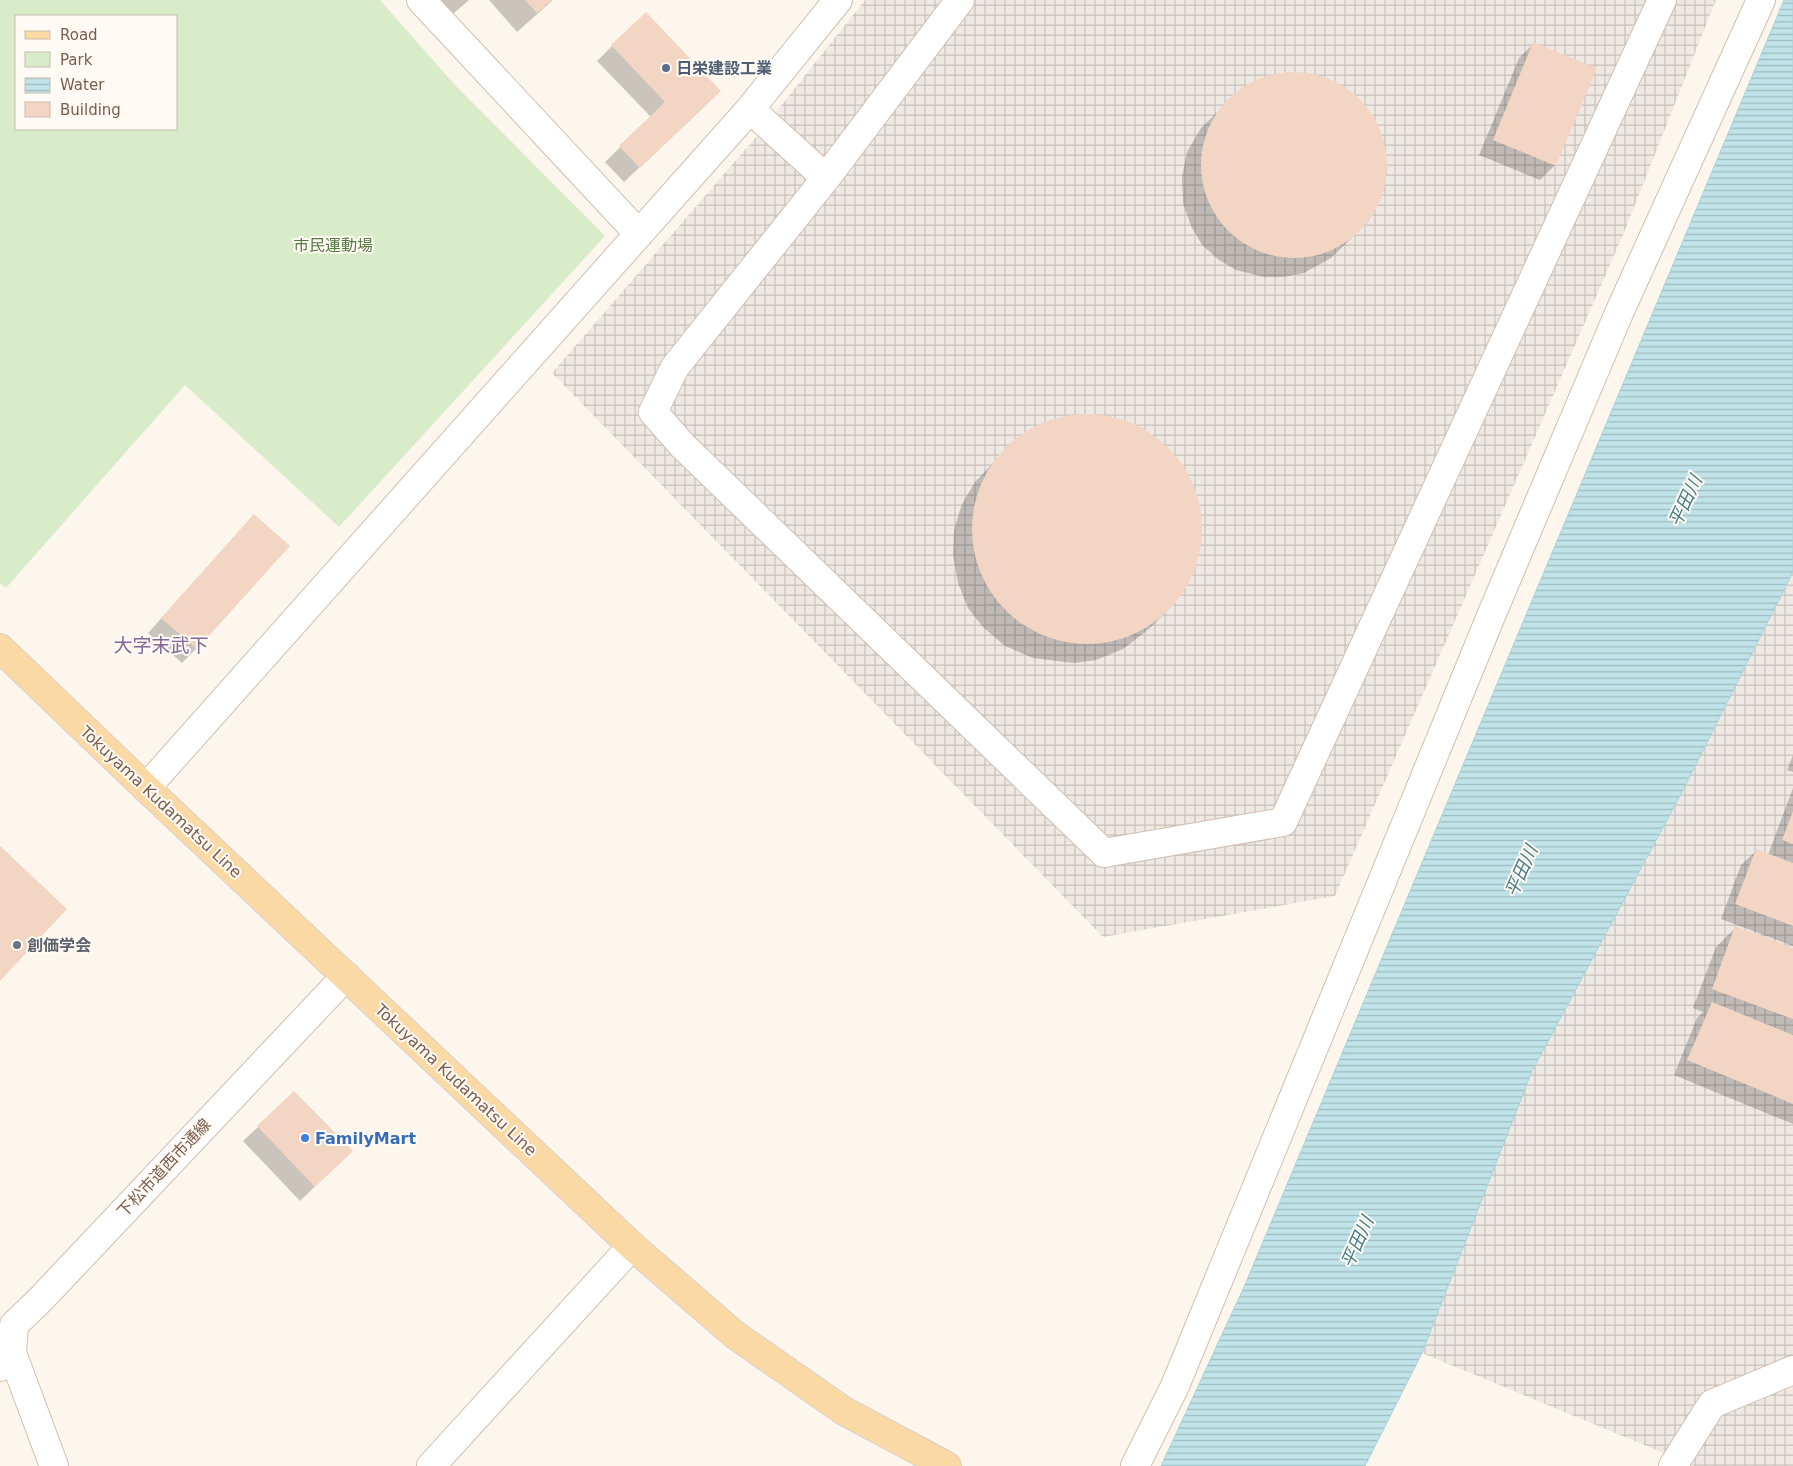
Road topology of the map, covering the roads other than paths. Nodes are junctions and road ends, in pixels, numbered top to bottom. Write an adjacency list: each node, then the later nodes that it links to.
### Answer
1 (421, 0): 8 (street)
2 (838, 0): 6 (street)
3 (960, 0): 7 (street)
4 (1662, 0): 7 (street)
5 (1761, 0): 19 (street)
6 (750, 109): 7 (street); 8 (street)
7 (826, 178)
8 (639, 234): 10 (street)
9 (0, 648): 10 (main road, Tokuyama Kudamatsu Line)
10 (146, 788): 11 (main road, Tokuyama Kudamatsu Line)
11 (346, 976): 12 (main road, Tokuyama Kudamatsu Line); 13 (street, 下松市道西市通線)
12 (632, 1246): 17 (street); 18 (main road, Tokuyama Kudamatsu Line)
13 (7, 1318): 14 (street, 下松市道西市通線)
14 (6, 1360): 16 (street)
15 (1793, 1370): 20 (street)
16 (54, 1466)
17 (431, 1466)
18 (947, 1466)
19 (1135, 1466)
20 (1673, 1466)

